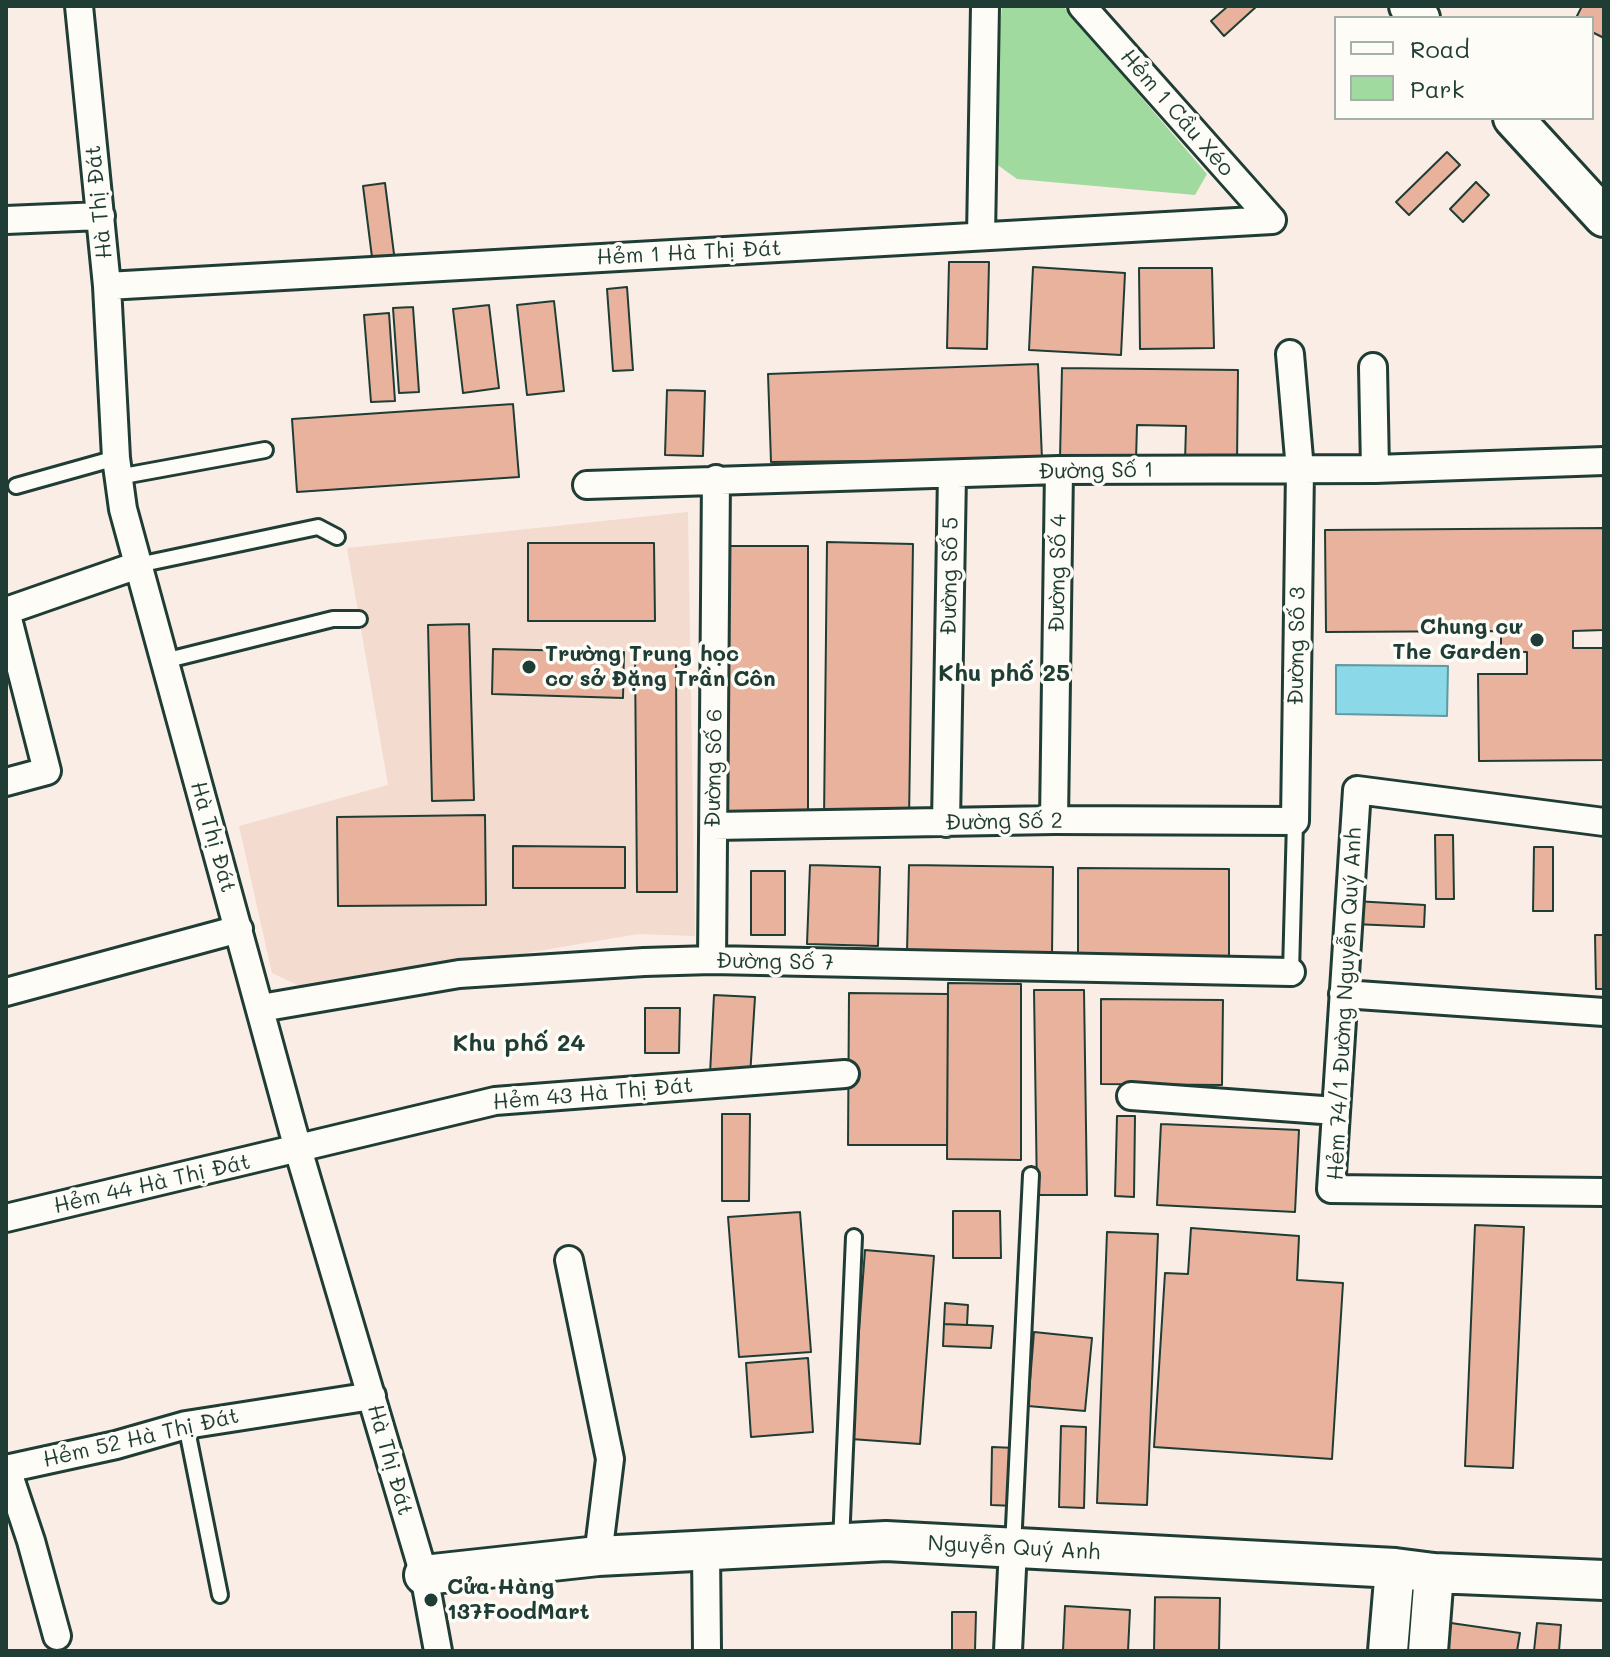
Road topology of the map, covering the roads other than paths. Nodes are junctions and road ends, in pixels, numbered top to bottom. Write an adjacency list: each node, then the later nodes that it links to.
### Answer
1 (79, 6): 6 (street, Hà Thị Đát)
2 (985, 6): 9 (street)
3 (1082, 6): 8 (street, Hẻm 1 Cầu Xéo)
4 (1515, 120): 5 (street)
5 (1602, 210)
6 (101, 216): 7 (street); 10 (street, Hà Thị Đát)
7 (6, 220)
8 (1272, 220): 9 (street, Hẻm 1 Hà Thị Đát)
9 (981, 236): 10 (street, Hẻm 1 Hà Thị Đát)
10 (107, 286): 15 (street, Hà Thị Đát)
11 (1290, 354): 18 (street, Đường Số 3)
12 (1373, 367): 16 (street)
13 (265, 450): 15 (lane)
14 (1604, 461): 16 (street, Đường Số 1)
15 (117, 468): 22 (lane); 24 (street, Hà Thị Đát)
16 (1375, 469): 18 (street, Đường Số 1)
17 (1059, 470): 18 (street, Đường Số 1); 19 (street, Đường Số 1); 29 (street, Đường Số 4)
18 (1300, 470): 30 (street, Đường Số 3)
19 (952, 474): 20 (street, Đường Số 1); 32 (street, Đường Số 5)
20 (716, 479): 21 (street, Đường Số 1); 33 (street, Đường Số 6)
21 (587, 485)
22 (16, 486)
23 (337, 537): 24 (lane)
24 (138, 565): 25 (street); 27 (street, Hà Thị Đát)
25 (6, 611): 28 (street)
26 (359, 619): 27 (lane)
27 (164, 661): 34 (street, Hà Thị Đát)
28 (6, 782)
29 (1054, 820): 30 (street, Đường Số 2); 32 (street, Đường Số 2)
30 (1295, 821): 36 (lane)
31 (1604, 822): 38 (street, Hẻm 74/1 Đường Nguyễn Quý Anh)
32 (946, 823): 33 (street, Đường Số 2)
33 (714, 826): 35 (street, Đường Số 6)
34 (239, 929): 37 (street); 39 (street, Hà Thị Đát)
35 (712, 960): 36 (street, Đường Số 7); 39 (street, Đường Số 7)
36 (1291, 972)
37 (6, 992)
38 (1343, 994): 40 (street); 43 (street, Hẻm 74/1 Đường Nguyễn Quý Anh)
39 (261, 1008): 44 (street, Hà Thị Đát)
40 (1604, 1012)
41 (845, 1074): 44 (street, Hẻm 43 Hà Thị Đát)
42 (1131, 1096): 43 (street)
43 (1336, 1111): 46 (street, Hẻm 74/1 Đường Nguyễn Quý Anh)
44 (298, 1149): 47 (street, Hẻm 44 Hà Thị Đát); 50 (street, Hà Thị Đát)
45 (1031, 1175): 54 (lane)
46 (1604, 1192)
47 (6, 1218)
48 (854, 1237): 53 (lane)
49 (569, 1260): 56 (street)
50 (372, 1396): 51 (street, Hẻm 52 Hà Thị Đát); 59 (street, Hà Thị Đát)
51 (186, 1425): 52 (street, Hẻm 52 Hà Thị Đát); 61 (lane)
52 (6, 1469): 62 (street)
53 (841, 1544): 54 (street, Nguyễn Quý Anh); 55 (street, Nguyễn Quý Anh)
54 (1013, 1548): 57 (street, Nguyễn Quý Anh); 65 (street)
55 (706, 1551): 56 (street, Nguyễn Quý Anh); 64 (street)
56 (598, 1556): 59 (street, Nguyễn Quý Anh)
57 (1395, 1568): 58 (street, Nguyễn Quý Anh); 66 (street)
58 (1434, 1573): 60 (street, Nguyễn Quý Anh); 67 (street)
59 (424, 1575): 63 (street, Hà Thị Đát)
60 (1604, 1580)
61 (220, 1595)
62 (57, 1636)
63 (438, 1651)
64 (707, 1651)
65 (1008, 1651)
66 (1388, 1651)
67 (1428, 1651)

